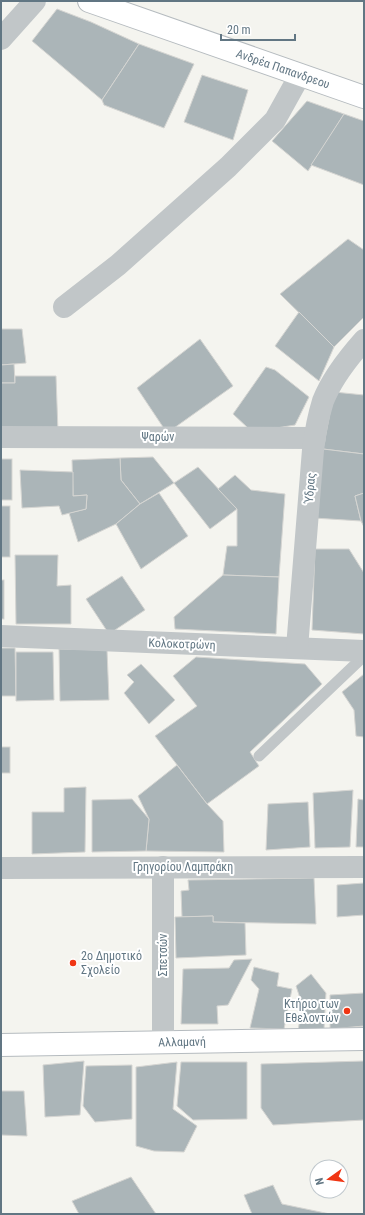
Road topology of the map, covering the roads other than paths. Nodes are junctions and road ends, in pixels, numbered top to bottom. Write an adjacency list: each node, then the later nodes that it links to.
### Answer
1 (35, 1): 3 (street)
2 (89, 1): 4 (street, Ανδρέα Παπανδρεου)
3 (1, 40)
4 (300, 74): 5 (street, Ανδρέα Παπανδρεου); 6 (street)
5 (364, 97)
6 (64, 307)
7 (364, 340): 9 (street, Ύδρας)
8 (1, 437): 9 (street, Ψαρών)
9 (315, 438): 11 (street, Ύδρας)
10 (1, 636): 11 (street, Κολοκοτρώνη)
11 (297, 648): 12 (street, Κολοκοτρώνη)
12 (364, 651)
13 (364, 656): 14 (lane)
14 (259, 756)
15 (163, 867): 16 (street, Γρηγορίου Λαμπράκη); 17 (street, Γρηγορίου Λαμπράκη); 19 (street, Σπετσών)
16 (364, 867)
17 (1, 868)
18 (364, 1039): 19 (street, Αλλαμανή)
19 (163, 1042): 20 (street, Αλλαμανή)
20 (1, 1045)

